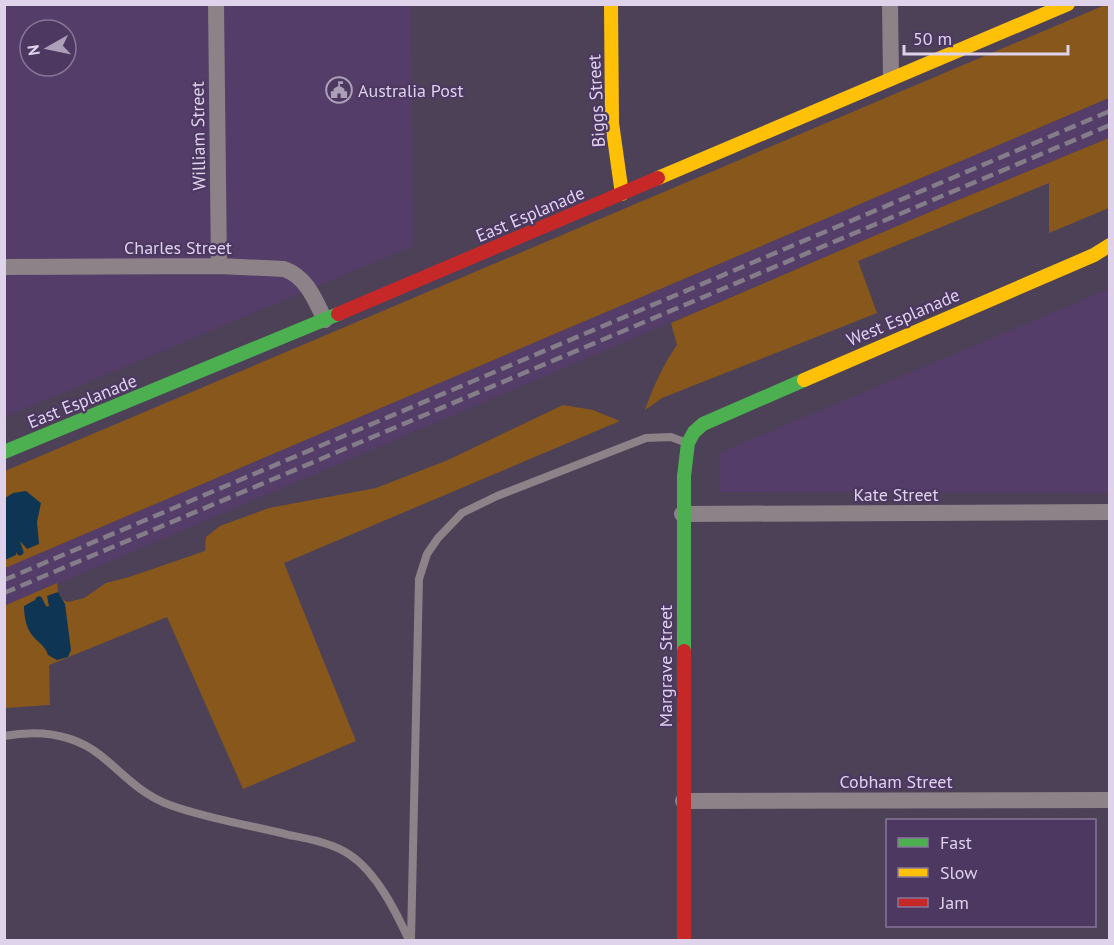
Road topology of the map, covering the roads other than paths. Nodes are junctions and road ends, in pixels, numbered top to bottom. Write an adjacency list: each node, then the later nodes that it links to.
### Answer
1 (216, 4): 10 (street, William Street)
2 (611, 4): 6 (street, Biggs Street)
3 (890, 4): 5 (street)
4 (1068, 4): 5 (street, East Esplanade)
5 (891, 78): 6 (street, East Esplanade)
6 (622, 195): 12 (street, East Esplanade)
7 (1110, 245): 9 (street, West Esplanade)
8 (1110, 251): 9 (street, West Esplanade)
9 (1094, 255): 13 (street, West Esplanade)
10 (219, 266): 11 (street, Charles Street); 12 (street, Charles Street)
11 (4, 267)
12 (325, 320): 14 (street, East Esplanade)
13 (688, 443): 16 (street, Margrave Street); 20 (lane)
14 (4, 452)
15 (1110, 512): 16 (street, Kate Street)
16 (682, 514): 19 (street, Margrave Street)
17 (4, 736): 20 (lane)
18 (1110, 800): 19 (street, Cobham Street)
19 (683, 801): 21 (street, Margrave Street)
20 (410, 940)
21 (684, 940)

